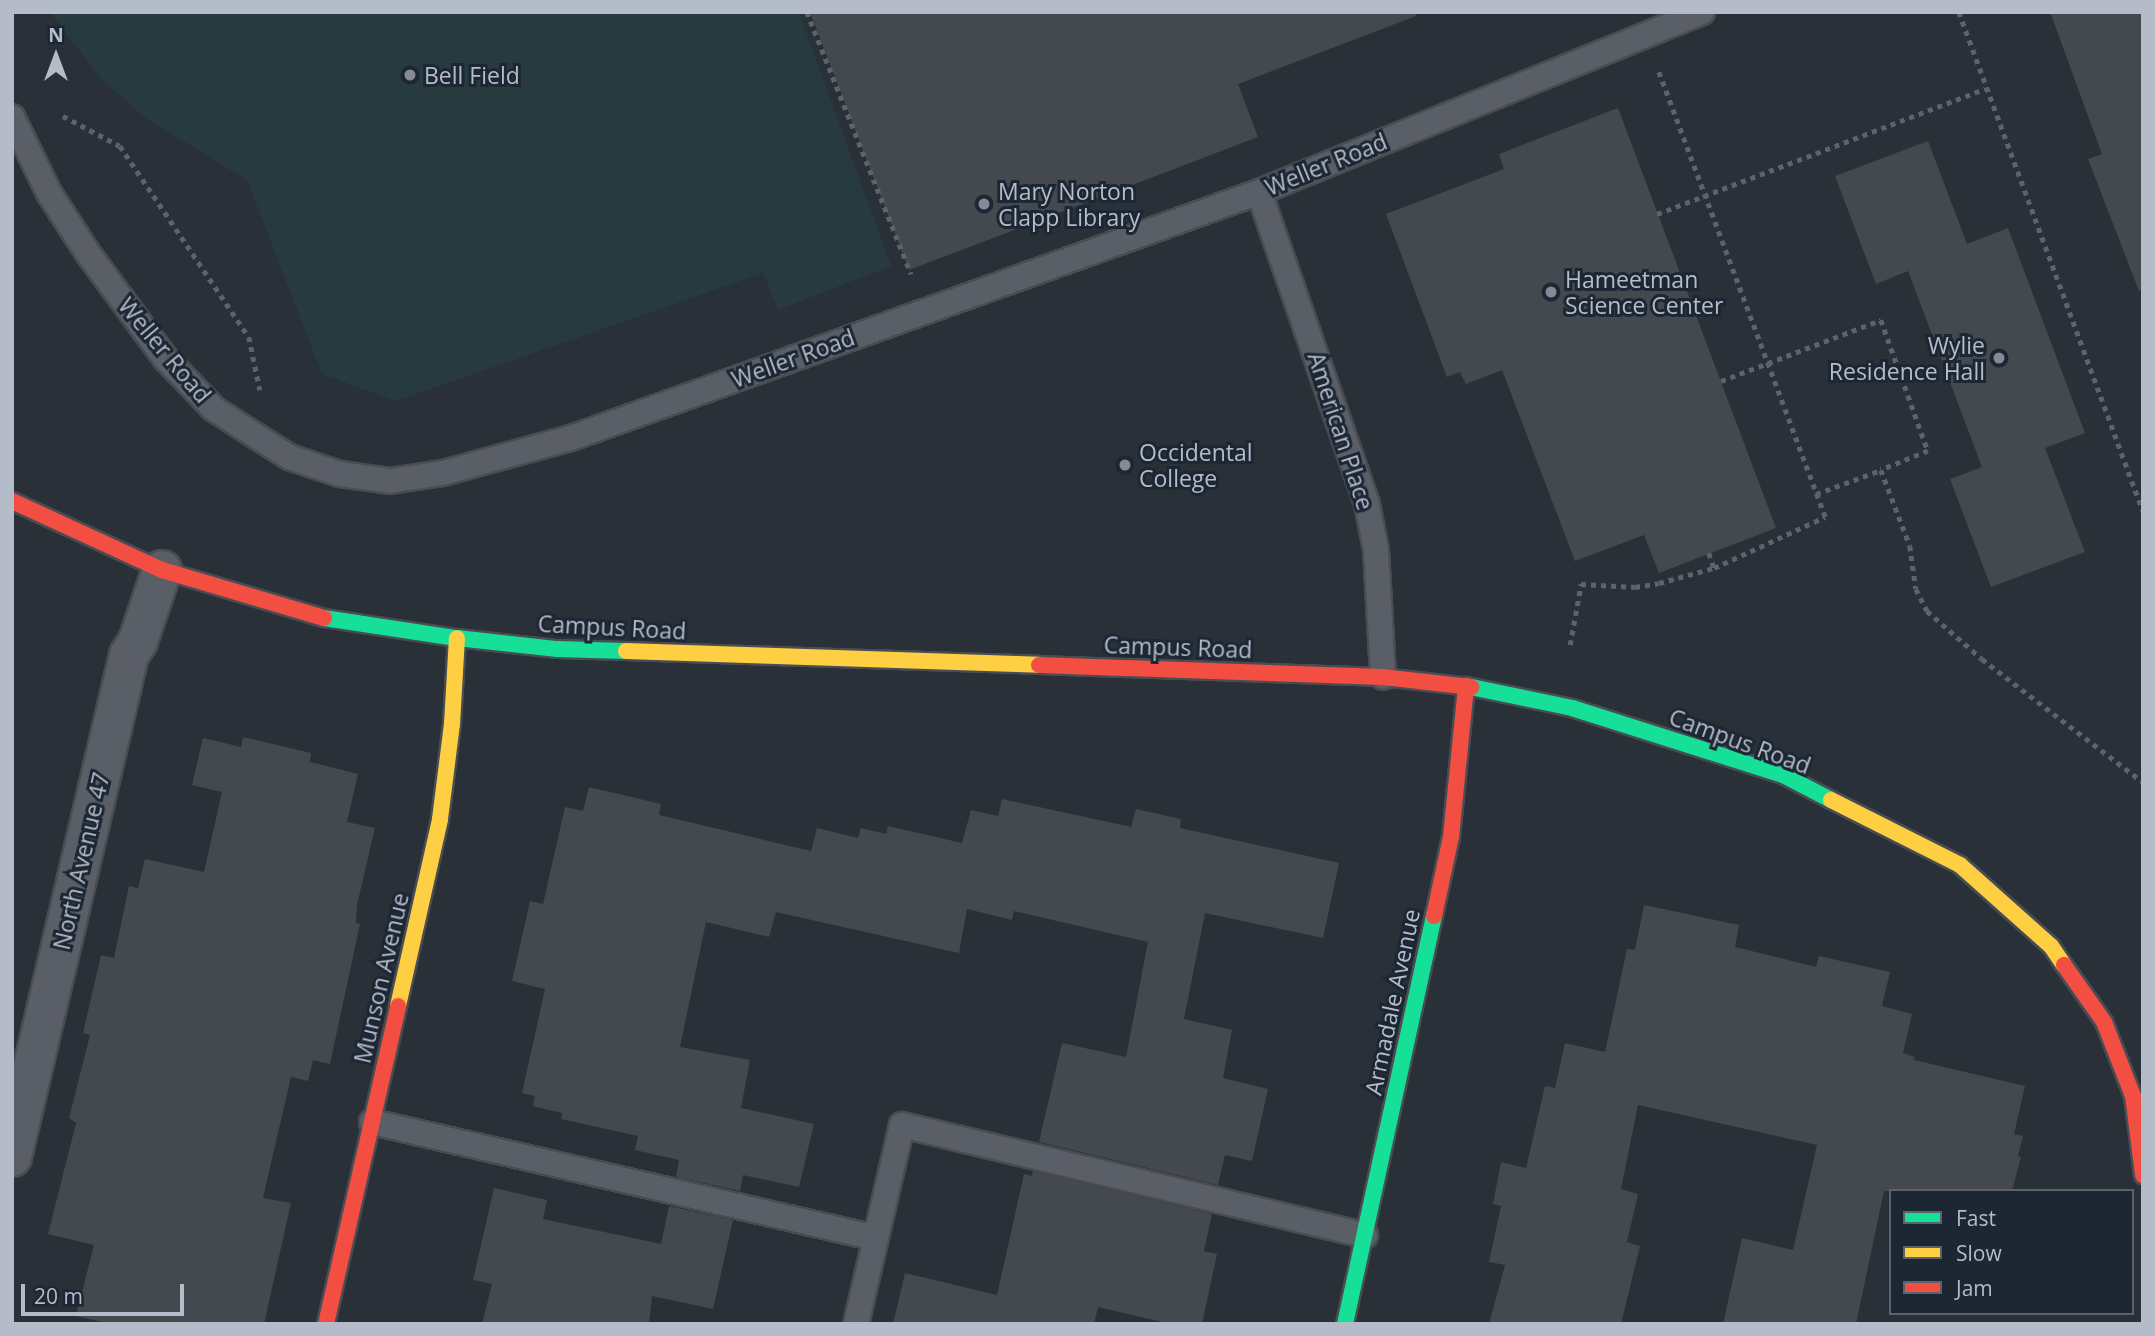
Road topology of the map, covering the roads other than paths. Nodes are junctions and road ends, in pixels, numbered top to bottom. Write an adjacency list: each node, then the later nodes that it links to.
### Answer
1 (1702, 12): 3 (lane, Weller Road)
2 (12, 117): 3 (lane, Weller Road)
3 (1259, 192): 7 (lane, American Place)
4 (12, 501): 5 (street, Campus Road)
5 (162, 570): 6 (street, Campus Road); 10 (street, North Avenue 47)
6 (457, 638): 7 (street, Campus Road); 9 (street, Munson Avenue)
7 (1383, 677): 8 (street, Campus Road)
8 (1466, 686): 11 (street, Campus Road); 12 (street, Armadale Avenue)
9 (372, 1122): 13 (lane); 14 (street, Munson Avenue)
10 (12, 1157)
11 (2143, 1175)
12 (1365, 1235): 13 (lane); 16 (street, Armadale Avenue)
13 (876, 1238): 15 (lane)
14 (326, 1324)
15 (856, 1324)
16 (1345, 1324)

